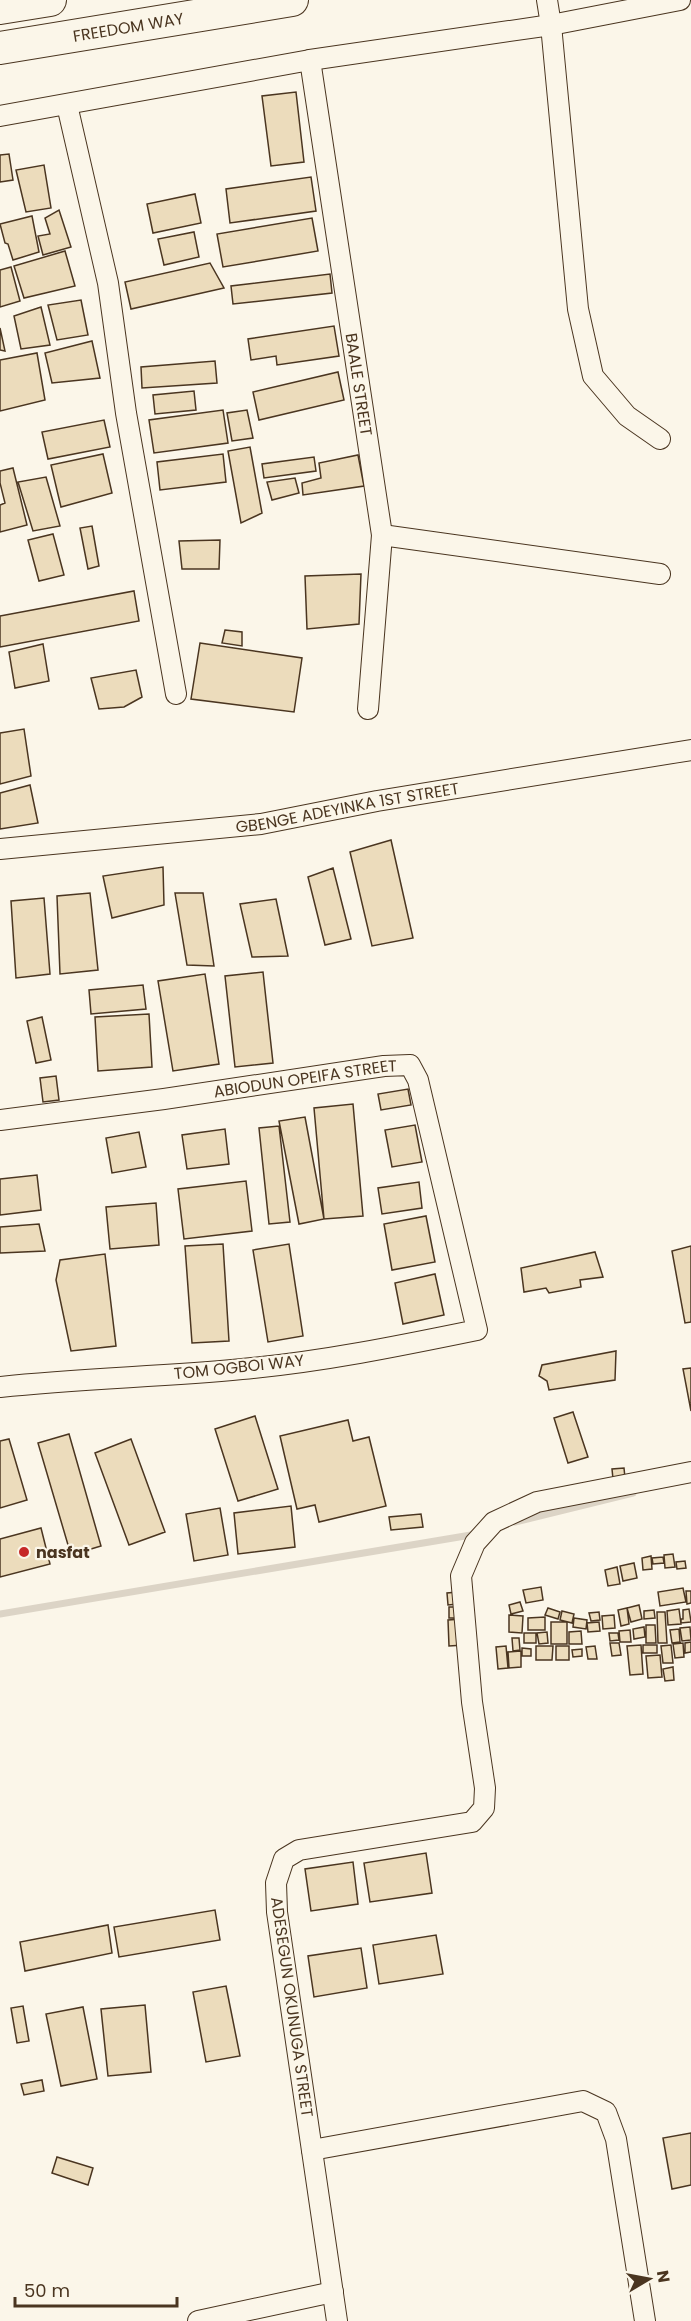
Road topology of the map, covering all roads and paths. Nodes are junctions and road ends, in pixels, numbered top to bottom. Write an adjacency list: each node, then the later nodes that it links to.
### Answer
1 (50, 0): 5 (main road)
2 (292, 0): 7 (main road, FREEDOM WAY)
3 (547, 0): 6 (street)
4 (680, 0): 6 (street)
5 (0, 8)
6 (551, 25): 8 (street); 11 (street)
7 (0, 48)
8 (310, 60): 9 (street); 12 (street, BAALE STREET)
9 (68, 105): 10 (street); 14 (street)
10 (0, 116)
11 (660, 439)
12 (382, 535): 13 (street); 15 (street, BAALE STREET)
13 (660, 574)
14 (176, 694)
15 (368, 709)
16 (691, 750): 17 (street, GBENGE ADEYINKA 1ST STREET)
17 (0, 849)
18 (0, 1120): 19 (street, ABIODUN OPEIFA STREET)
19 (477, 1330): 20 (street, TOM OGBOI WAY)
20 (0, 1387)
21 (691, 1472): 22 (street, ADESEGUN OKUNUGA STREET)
22 (312, 2150): 23 (street, ADESEGUN OKUNUGA STREET); 26 (street)
23 (333, 2292): 24 (street); 25 (street, ADESEGUN OKUNUGA STREET)
24 (198, 2321)
25 (338, 2321)
26 (645, 2321)

